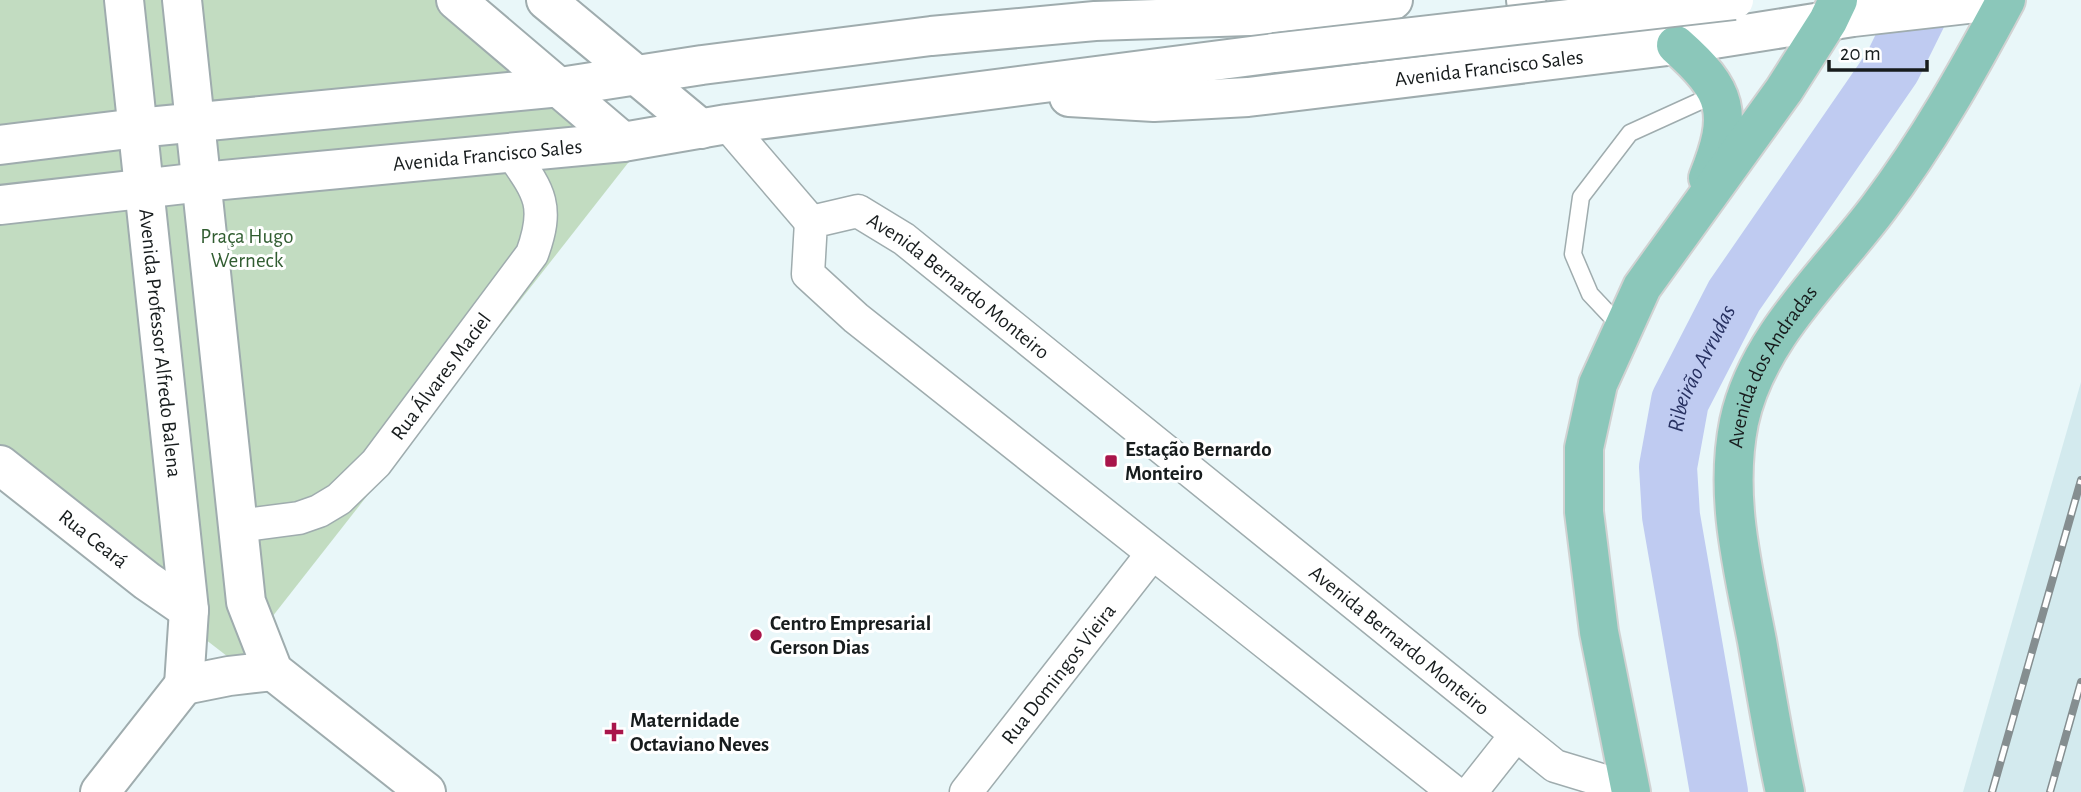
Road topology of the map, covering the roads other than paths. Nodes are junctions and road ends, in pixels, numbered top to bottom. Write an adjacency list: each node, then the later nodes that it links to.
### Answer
1 (124, 0): 22 (street, Avenida Professor Alfredo Balena)
2 (182, 0): 20 (street)
3 (456, 0): 17 (street)
4 (546, 0): 16 (street)
5 (1074, 0): 12 (street)
6 (1393, 0): 12 (street)
7 (1526, 0): 15 (street)
8 (1558, 0): 14 (street)
9 (1734, 0): 18 (street, Avenida Francisco Sales, bridge)
10 (1998, 1): 11 (street, Avenida Francisco Sales); 46 (main road, Avenida dos Andradas)
11 (1839, 12): 13 (street, Avenida Francisco Sales); 29 (main road)
12 (931, 36): 16 (street)
13 (1676, 46): 14 (street, Avenida Francisco Sales); 19 (main road)
14 (1594, 54): 15 (street, Avenida Francisco Sales)
15 (1512, 66): 18 (street, Avenida Francisco Sales)
16 (639, 76): 17 (street); 21 (street)
17 (561, 87): 20 (street); 23 (street)
18 (972, 92): 21 (street, Avenida Francisco Sales)
19 (1718, 93): 29 (main road); 31 (lane)
20 (195, 123): 22 (street); 26 (street)
21 (714, 126): 23 (street, Avenida Francisco Sales); 30 (street)
22 (137, 128): 24 (street); 27 (street, Avenida Professor Alfredo Balena)
23 (622, 142): 25 (street, Avenida Francisco Sales)
24 (0, 145)
25 (511, 152): 26 (street, Avenida Francisco Sales); 33 (street, Rua Álvares Maciel)
26 (202, 182): 27 (street, Avenida Francisco Sales); 33 (street)
27 (144, 188): 28 (street, Avenida Francisco Sales); 36 (street, Avenida Professor Alfredo Balena)
28 (0, 205)
29 (1696, 211): 31 (main road)
30 (811, 222): 34 (street); 39 (street, Avenida Bernardo Monteiro)
31 (1623, 329): 40 (main road)
32 (0, 465): 36 (street, Rua Ceará)
33 (238, 526): 35 (street)
34 (1152, 554): 43 (street, Rua Domingos Vieira); 44 (street)
35 (246, 602): 36 (street); 37 (street)
36 (189, 610): 38 (street, Avenida Professor Alfredo Balena)
37 (274, 671): 38 (street); 42 (street)
38 (184, 685): 41 (street)
39 (1516, 735): 40 (street, Avenida Bernardo Monteiro); 45 (street)
40 (1631, 790)
41 (100, 792)
42 (426, 792)
43 (966, 792)
44 (1454, 792)
45 (1471, 792)
46 (1785, 792)

